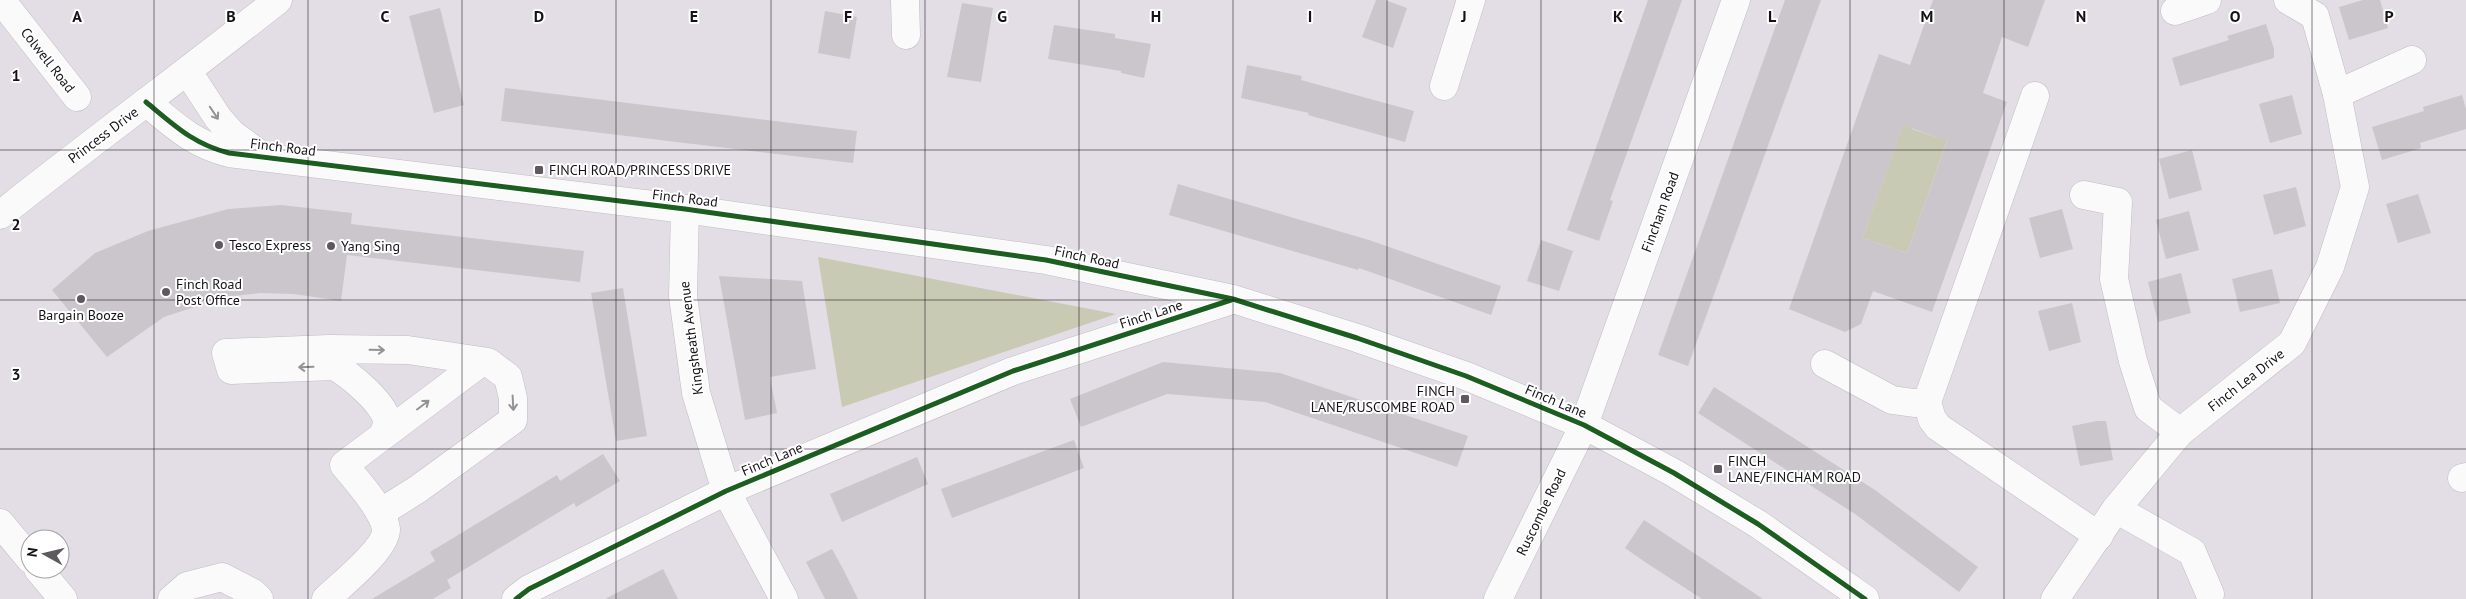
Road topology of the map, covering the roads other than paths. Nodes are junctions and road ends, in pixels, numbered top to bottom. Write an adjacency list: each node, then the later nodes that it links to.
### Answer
1 (1, 0): 15 (street, Colwell Road)
2 (278, 0): 11 (street, Princess Drive)
3 (905, 0): 9 (street)
4 (1471, 0): 12 (street)
5 (1736, 0): 25 (street, Fincham Road)
6 (2207, 0): 8 (street)
7 (2288, 0): 13 (street, Finch Lea Drive)
8 (2175, 11)
9 (906, 35)
10 (2412, 60): 13 (street)
11 (188, 72): 16 (street, Princess Drive); 17 (street, Finch Road, one-way to 17)
12 (1444, 86)
13 (2337, 94): 26 (street, Finch Lea Drive)
14 (2034, 96): 24 (street)
15 (77, 97)
16 (146, 102): 17 (street, Finch Road); 20 (street, Princess Drive)
17 (261, 155): 19 (street, Finch Road)
18 (2084, 195): 26 (street)
19 (685, 209): 21 (street, Finch Road); 28 (street, Kingsheath Avenue)
20 (0, 215)
21 (1233, 299): 25 (street, Finch Lane); 28 (street, Finch Lane)
22 (481, 362): 27 (street, one-way to 22); 27 (street, one-way to 22); 30 (street, one-way to 30)
23 (1825, 364): 24 (street)
24 (1927, 402): 32 (street)
25 (1584, 425): 42 (street, Ruscombe Road); 43 (street, Finch Lane)
26 (2180, 432): 29 (street, Finch Lea Drive)
27 (384, 434): 30 (street)
28 (726, 491): 40 (street, Finch Lane); 41 (street, Kingsheath Avenue)
29 (2116, 509): 32 (street, Finch Lea Drive); 35 (street)
30 (380, 513): 39 (street)
31 (0, 523): 33 (street)
32 (2099, 536): 44 (street, Finch Lea Drive)
33 (20, 547)
34 (46, 579): 36 (street)
35 (2210, 594)
36 (63, 599)
37 (172, 599): 38 (street)
38 (259, 599)
39 (326, 599)
40 (516, 599)
41 (784, 599)
42 (1498, 599)
43 (1865, 599)
44 (2055, 599)

